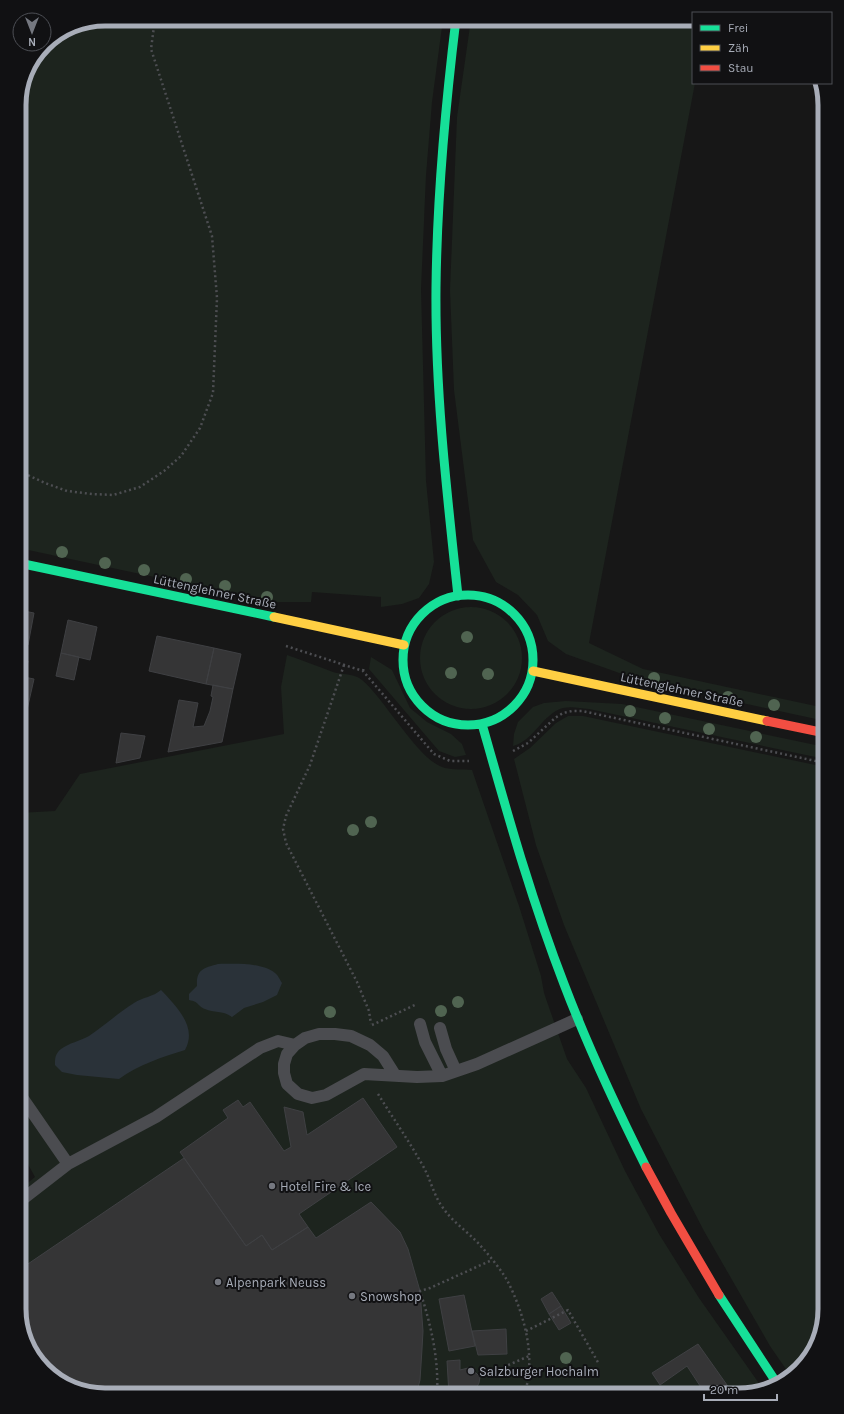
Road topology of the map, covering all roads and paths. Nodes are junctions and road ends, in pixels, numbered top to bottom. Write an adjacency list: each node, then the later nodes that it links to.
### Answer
1 (153, 26): 3 (path)
2 (455, 26): 5 (main road)
3 (26, 474)
4 (26, 564): 7 (main road, Lüttenglehner Straße)
5 (458, 596): 7 (main road); 11 (main road)
6 (279, 644): 8 (path)
7 (404, 645): 12 (main road)
8 (344, 665): 10 (path); 19 (path)
9 (364, 667): 10 (path)
10 (363, 671): 14 (path)
11 (533, 671): 12 (main road); 13 (main road, Lüttenglehner Straße)
12 (482, 724): 14 (main road)
13 (818, 732)
14 (491, 756): 15 (path); 17 (main road)
15 (818, 762)
16 (417, 1004): 19 (path)
17 (577, 1019): 23 (lane); 35 (main road)
18 (420, 1024): 26 (lane)
19 (371, 1025): 22 (path)
20 (440, 1028): 23 (lane)
21 (295, 1045): 22 (lane); 24 (lane); 28 (lane)
22 (370, 1045): 25 (lane)
23 (456, 1071): 26 (lane)
24 (364, 1074): 25 (lane); 30 (path)
25 (395, 1075): 26 (lane)
26 (442, 1076)
27 (26, 1103): 28 (lane)
28 (68, 1164): 29 (lane)
29 (26, 1197)
30 (492, 1260): 31 (path); 36 (path)
31 (526, 1331): 32 (path); 33 (path)
32 (529, 1356): 34 (path); 37 (path)
33 (599, 1364)
34 (499, 1369)
35 (774, 1380)
36 (437, 1388)
37 (525, 1388)

